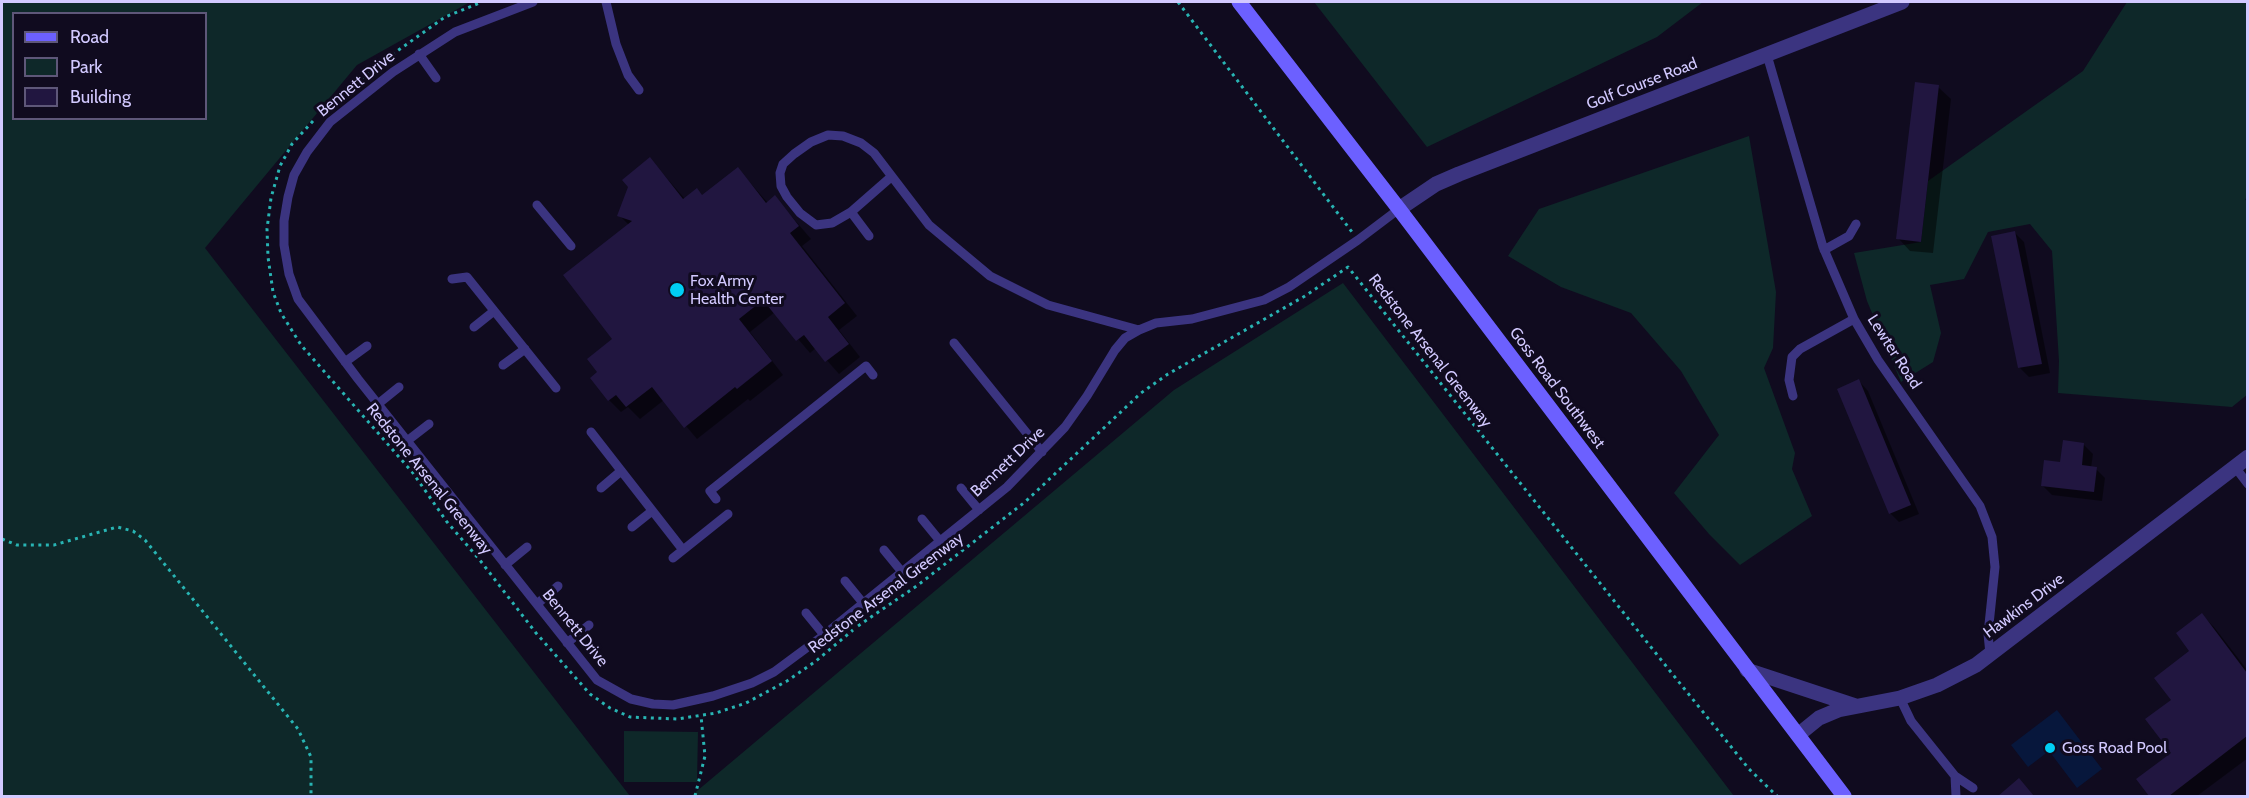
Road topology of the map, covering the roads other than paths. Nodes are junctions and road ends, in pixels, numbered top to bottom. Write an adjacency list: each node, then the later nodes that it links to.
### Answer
1 (533, 2): 5 (lane, Bennett Drive)
2 (606, 2): 8 (lane)
3 (1239, 2): 11 (street, Goss Road Southwest)
4 (1902, 2): 6 (street, Golf Course Road)
5 (418, 54): 7 (lane); 25 (lane, Bennett Drive)
6 (1767, 55): 11 (street, Golf Course Road); 16 (lane, Lewter Road)
7 (436, 78)
8 (639, 90)
9 (891, 177): 12 (lane); 12 (lane); 21 (lane)
10 (537, 205): 15 (lane)
11 (1399, 209): 21 (lane, Bennett Drive); 70 (street, Goss Road Southwest)
12 (851, 212): 14 (lane)
13 (1856, 224): 16 (lane)
14 (868, 236)
15 (571, 246)
16 (1824, 250): 19 (lane, Lewter Road)
17 (452, 279): 18 (lane)
18 (494, 311): 20 (lane); 24 (lane)
19 (1854, 319): 30 (lane); 69 (lane, Lewter Road)
20 (474, 327)
21 (1139, 330): 39 (lane, Bennett Drive)
22 (954, 343): 39 (lane)
23 (367, 346): 25 (lane)
24 (525, 349): 26 (lane); 29 (lane)
25 (345, 362): 32 (lane, Bennett Drive)
26 (503, 365)
27 (873, 375): 31 (lane)
28 (399, 387): 32 (lane)
29 (556, 388)
30 (1793, 396)
31 (827, 397): 33 (lane); 35 (lane)
32 (378, 404): 38 (lane, Bennett Drive)
33 (834, 406)
34 (429, 424): 38 (lane)
35 (788, 429): 37 (lane); 41 (lane)
36 (591, 432): 44 (lane)
37 (795, 437)
38 (407, 441): 59 (lane, Bennett Drive)
39 (1042, 452): 49 (lane, Bennett Drive)
40 (2247, 457): 42 (street, Hawkins Drive)
41 (749, 460): 43 (lane); 48 (lane)
42 (2235, 467): 45 (lane); 69 (street, Hawkins Drive)
43 (756, 468)
44 (621, 471): 46 (lane); 50 (lane)
45 (2247, 484)
46 (601, 488)
47 (962, 488): 49 (lane)
48 (716, 500)
49 (979, 510): 54 (lane, Bennett Drive)
50 (651, 511): 53 (lane); 56 (lane)
51 (728, 514): 56 (lane)
52 (922, 519): 54 (lane)
53 (632, 527)
54 (940, 541): 60 (lane, Bennett Drive)
55 (527, 547): 59 (lane)
56 (682, 550): 58 (lane)
57 (884, 550): 60 (lane)
58 (673, 558)
59 (505, 565): 64 (lane, Bennett Drive)
60 (902, 572): 63 (lane, Bennett Drive)
61 (845, 581): 63 (lane)
62 (558, 586): 64 (lane)
63 (863, 603): 67 (lane, Bennett Drive)
64 (537, 604): 68 (lane, Bennett Drive)
65 (806, 613): 67 (lane)
66 (589, 625): 68 (lane)
67 (824, 635): 68 (lane, Bennett Drive)
68 (567, 643)
69 (1990, 654): 71 (street, Hawkins Drive)
70 (1747, 670): 72 (street); 73 (street, Goss Road Southwest)
71 (1900, 698): 72 (street, Hawkins Drive); 74 (lane)
72 (1856, 705): 73 (street, Hawkins Drive)
73 (1798, 735): 76 (street, Goss Road Southwest)
74 (1955, 776): 75 (lane); 77 (lane)
75 (1973, 788)
76 (1844, 796)
77 (1956, 796)

